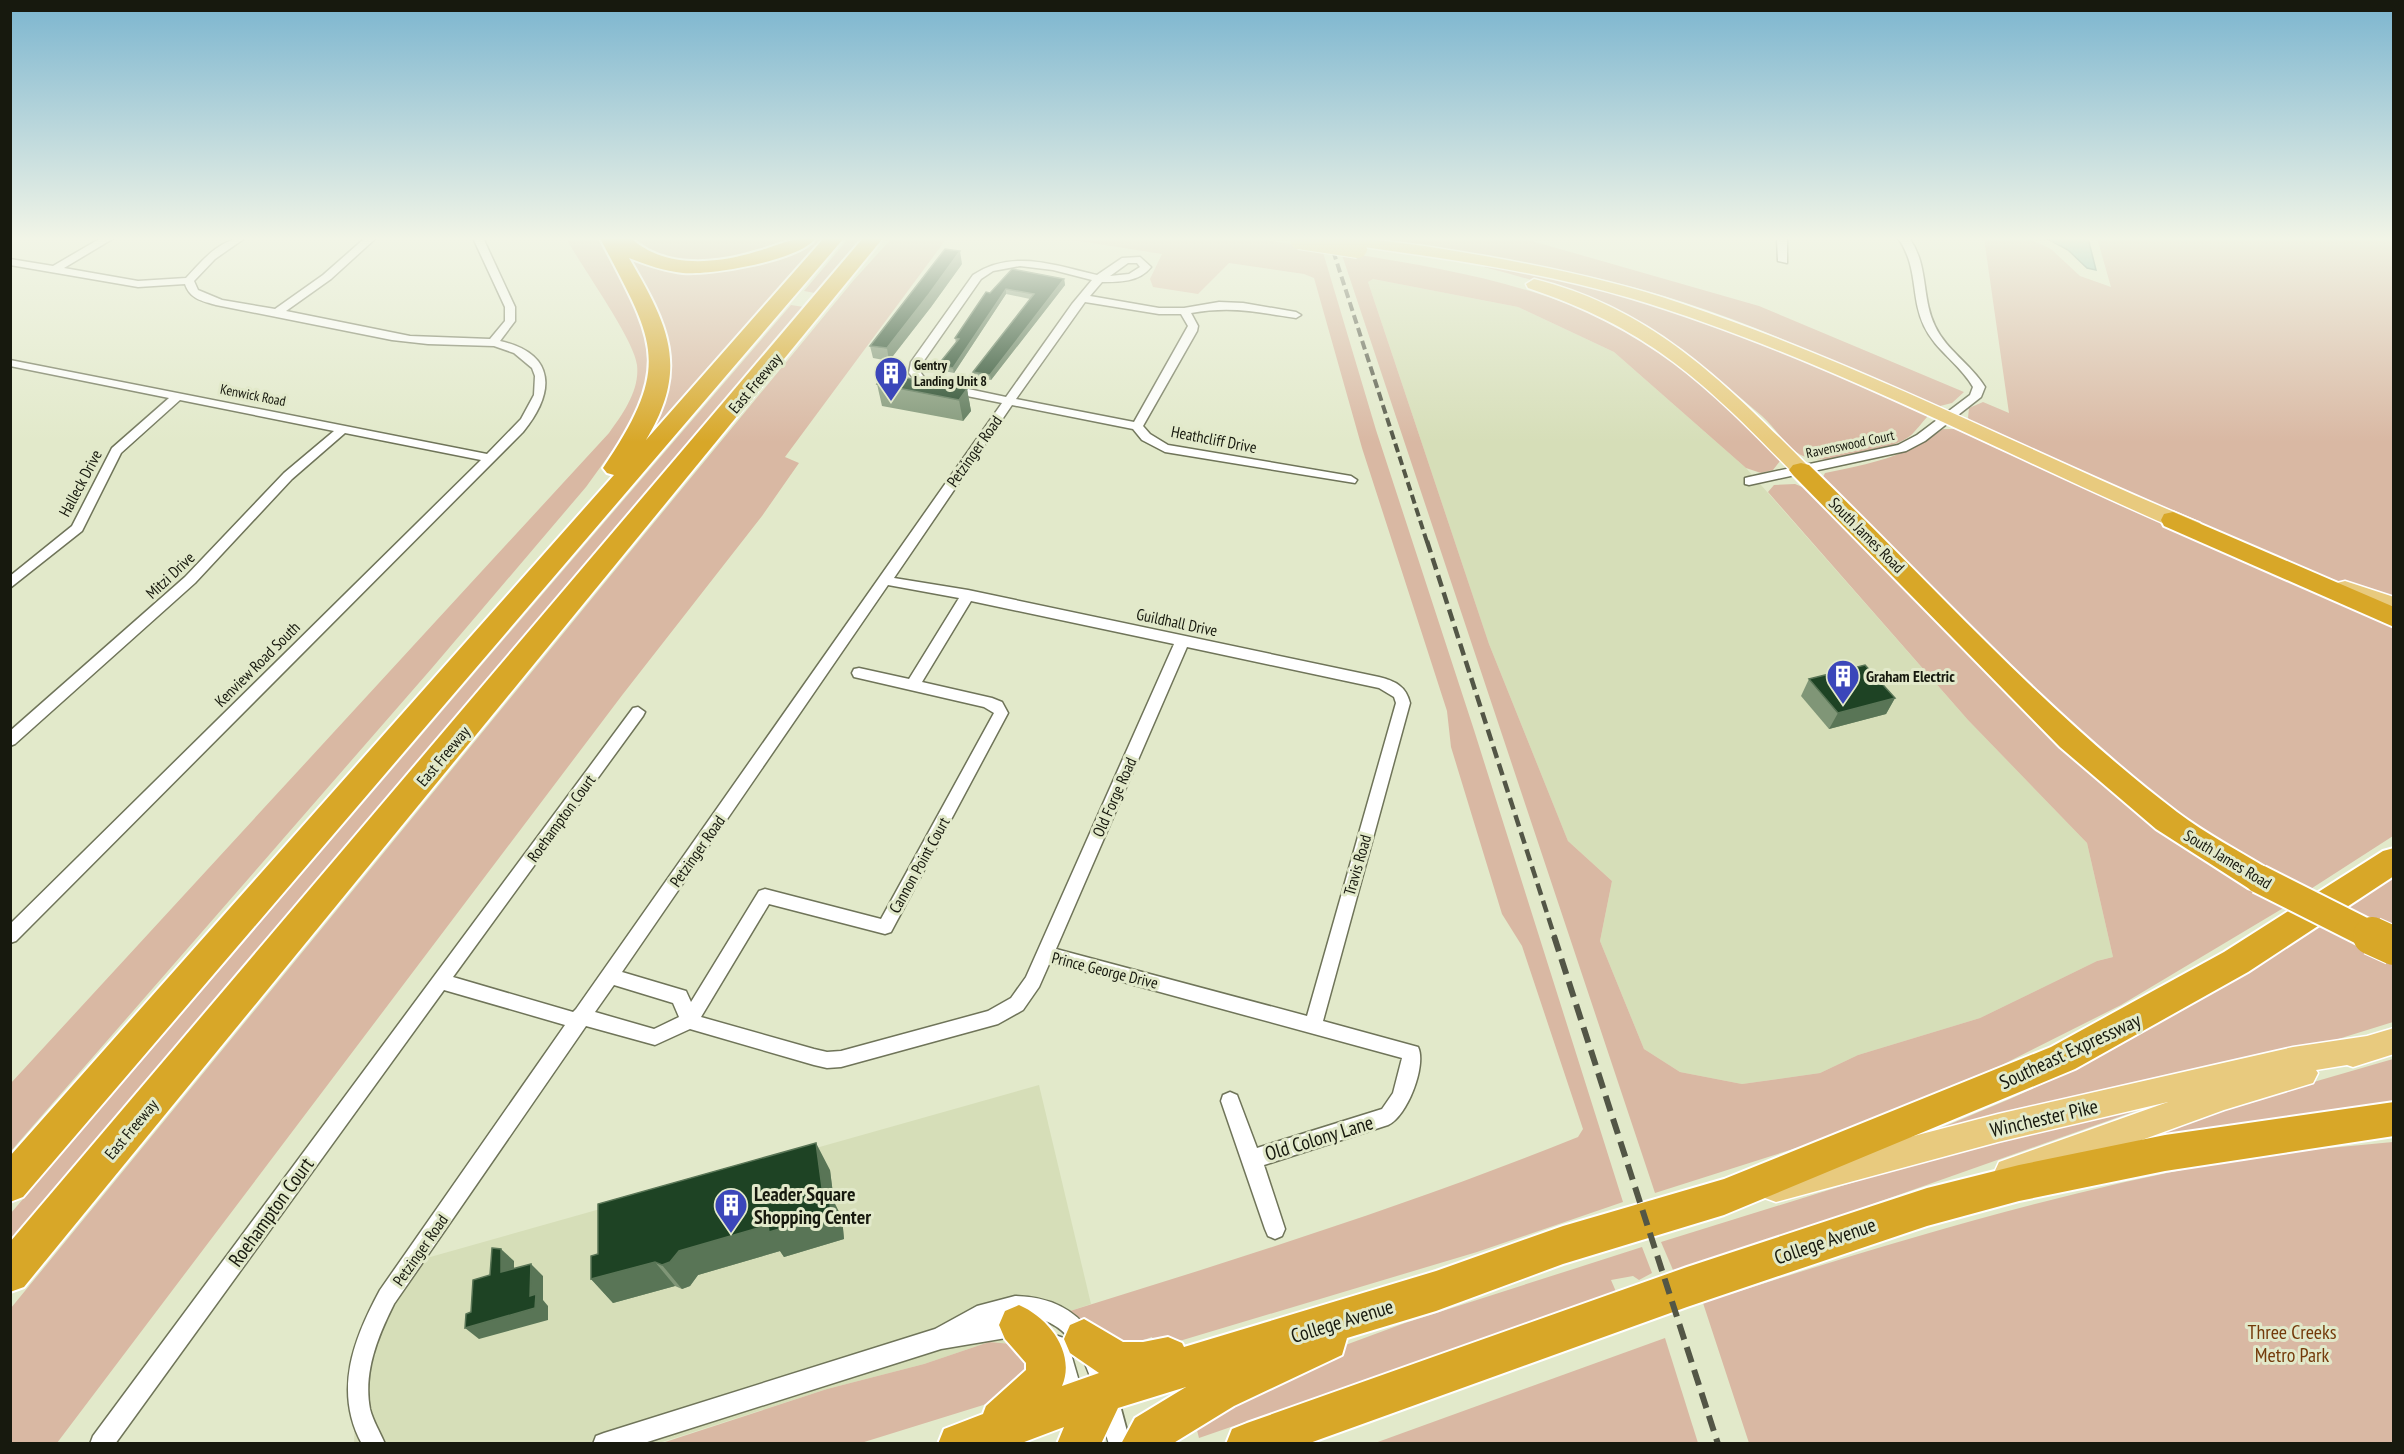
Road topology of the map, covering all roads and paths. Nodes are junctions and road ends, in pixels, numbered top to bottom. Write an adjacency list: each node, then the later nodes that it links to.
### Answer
1 (239, 306): 16 (street)
2 (287, 306): 16 (street)
3 (509, 306): 18 (street)
4 (645, 306): 30 (highway)
5 (776, 306): 30 (highway, East Freeway)
6 (817, 306): 60 (highway, East Freeway)
7 (958, 306): 21 (street, Heathcliff Drive)
8 (1076, 306): 21 (street, Petzinger Road)
9 (1129, 306): 15 (street)
10 (1214, 306): 15 (street)
11 (1239, 306): 17 (street)
12 (1591, 306): 26 (main road, South James Road)
13 (1674, 306): 22 (main road, South James Road)
14 (1926, 306): 22 (street, Ravenswood Court)
15 (1184, 311): 23 (street)
16 (277, 313): 18 (street)
17 (1296, 315)
18 (494, 342): 25 (street, Kenview Road South)
19 (13, 366): 20 (street, Kenwick Road)
20 (178, 396): 24 (street, Kenwick Road); 32 (street, Halleck Drive)
21 (1009, 401): 23 (street, Heathcliff Drive); 31 (street, Petzinger Road)
22 (1946, 418): 26 (street, Ravenswood Court); 29 (main road, South James Road)
23 (1137, 426): 27 (street, Heathcliff Drive)
24 (344, 428): 25 (street, Kenwick Road); 41 (street, Mitzi Drive)
25 (489, 458): 43 (street, Kenview Road South)
26 (1801, 470): 28 (street, Ravenswood Court); 44 (highway, South James Road, bridge)
27 (1351, 480)
28 (1749, 481)
29 (2173, 520): 34 (main road); 35 (highway, South James Road)
30 (550, 566): 56 (highway, East Freeway)
31 (886, 577): 33 (street, Guildhall Drive); 46 (street, Petzinger Road)
32 (10, 584)
33 (968, 595): 36 (street, Guildhall Drive); 38 (street)
34 (2394, 605)
35 (2394, 618)
36 (1182, 641): 39 (street, Guildhall Drive); 45 (street, Old Forge Road)
37 (859, 673): 38 (street, Cannon Point Court)
38 (913, 685): 49 (street, Cannon Point Court)
39 (1402, 703): 50 (street, Travis Road)
40 (638, 712): 47 (street, Roehampton Court)
41 (10, 740)
42 (2394, 861): 57 (highway, Southeast Expressway)
43 (10, 936)
44 (2394, 946)
45 (1045, 953): 49 (street, Prince George Drive); 50 (street, Prince George Drive)
46 (609, 976): 48 (street, Petzinger Road); 49 (street)
47 (440, 981): 48 (street); 68 (street, Roehampton Court)
48 (579, 1018): 49 (street); 69 (street, Petzinger Road)
49 (689, 1021)
50 (1313, 1026): 52 (street, Prince George Drive)
51 (2380, 1045): 57 (main road, Winchester Pike); 58 (main road, Winchester Pike)
52 (1412, 1053): 55 (street, Old Colony Lane)
53 (1230, 1101): 55 (street, Old Colony Lane)
54 (2394, 1119): 58 (highway)
55 (1252, 1159): 59 (street, Old Colony Lane)
56 (10, 1184)
57 (1724, 1197): 61 (highway, College Avenue)
58 (1927, 1207): 72 (highway, College Avenue)
59 (1275, 1229)
60 (10, 1273)
61 (1436, 1291): 63 (highway, College Avenue); 71 (highway)
62 (1019, 1325): 64 (street); 66 (street); 67 (highway)
63 (1305, 1332): 65 (highway); 66 (highway, College Avenue)
64 (941, 1338): 65 (street); 70 (street)
65 (1084, 1339): 66 (street)
66 (1091, 1426): 67 (highway, College Avenue)
67 (971, 1440)
68 (101, 1443)
69 (374, 1443)
70 (604, 1443)
71 (1142, 1443)
72 (1247, 1443)

